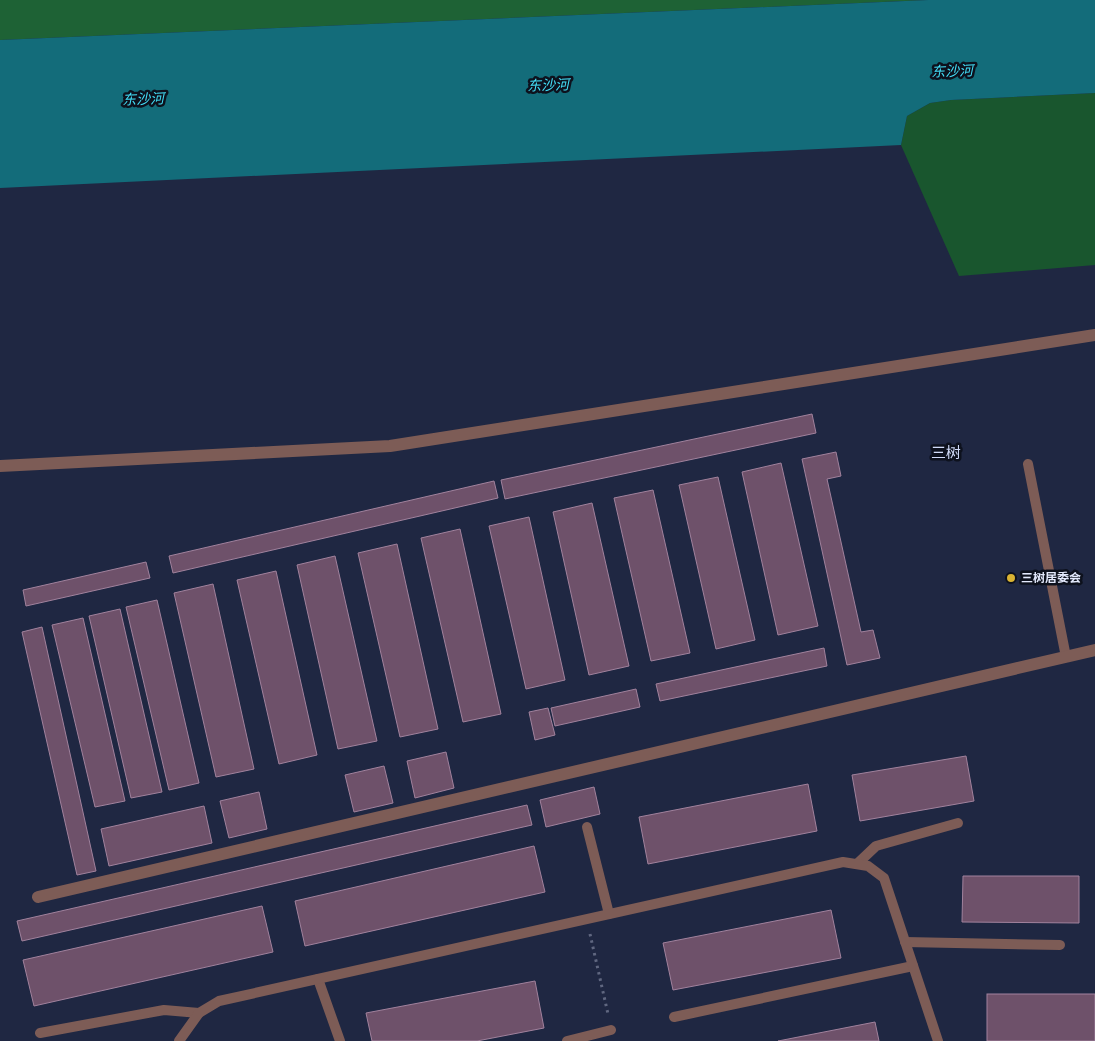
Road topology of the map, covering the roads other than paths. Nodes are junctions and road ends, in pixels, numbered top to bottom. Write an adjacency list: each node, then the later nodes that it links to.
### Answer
1 (1095, 334): 3 (street)
2 (1028, 464): 5 (lane)
3 (0, 466)
4 (1095, 650): 5 (street)
5 (1066, 657): 9 (street)
6 (958, 823): 8 (lane)
7 (587, 827): 10 (lane)
8 (857, 864): 10 (lane); 11 (lane)
9 (38, 897)
10 (609, 914): 14 (lane)
11 (905, 942): 12 (lane); 13 (lane)
12 (1060, 945)
13 (913, 966): 16 (lane); 22 (lane)
14 (318, 979): 15 (lane); 20 (lane)
15 (199, 1013): 18 (lane); 19 (lane)
16 (674, 1017)
17 (611, 1030): 21 (lane)
18 (40, 1033)
19 (179, 1041)
20 (340, 1041)
21 (567, 1041)
22 (938, 1041)

